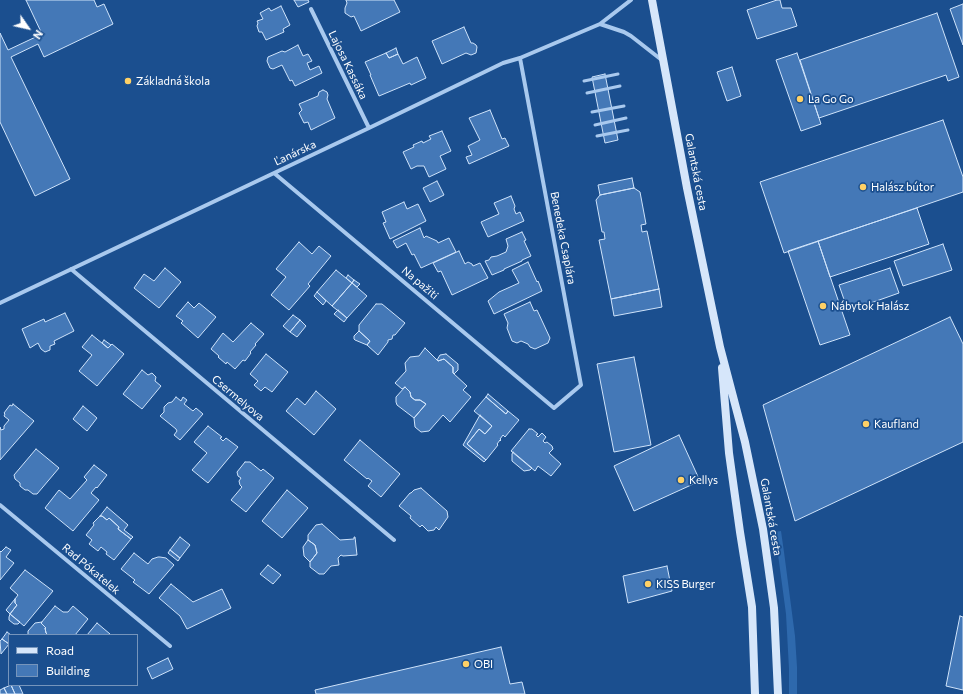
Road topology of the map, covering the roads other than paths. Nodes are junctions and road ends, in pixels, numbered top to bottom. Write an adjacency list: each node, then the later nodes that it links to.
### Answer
1 (631, 0): 4 (street, Ľanárska)
2 (652, 0): 6 (main road, Galantská cesta)
3 (311, 9): 15 (street, Lajosa Kassáka)
4 (600, 24): 5 (street, Ľanárska); 6 (street)
5 (520, 58): 15 (street, Ľanárska); 22 (street, Benedeka Csaplára)
6 (664, 61): 21 (main road, Galantská cesta)
7 (618, 74): 8 (lane)
8 (584, 81)
9 (620, 86): 10 (lane)
10 (587, 93)
11 (624, 106): 12 (lane)
12 (592, 112)
13 (626, 118): 14 (lane)
14 (595, 124)
15 (369, 128): 18 (street, Ľanárska)
16 (628, 130): 17 (lane)
17 (598, 136)
18 (274, 173): 19 (street, Ľanárska); 22 (street, Na pažiti)
19 (71, 269): 20 (street, Ľanárska); 24 (street, Csermelyova)
20 (0, 303)
21 (720, 347): 26 (main road, Galantská cesta); 27 (main road, Galantská cesta)
22 (554, 408)
23 (0, 505): 25 (street, Rad Pókatelek)
24 (394, 540)
25 (170, 646)
26 (779, 692)
27 (755, 694)

